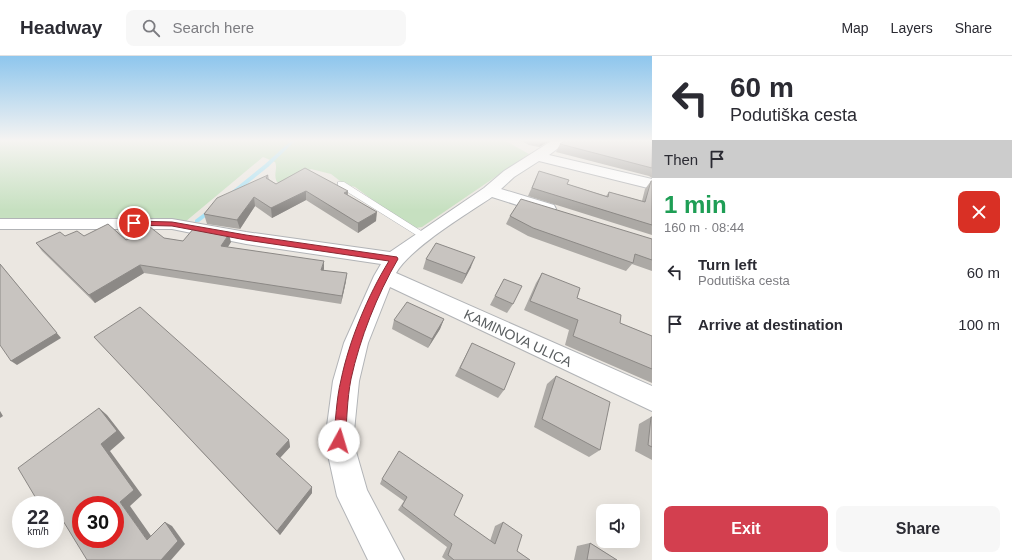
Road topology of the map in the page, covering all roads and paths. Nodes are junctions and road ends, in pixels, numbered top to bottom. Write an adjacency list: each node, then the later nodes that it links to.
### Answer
1 (525, 164): 5 (street)
2 (566, 164): 4 (street)
3 (341, 184): 10 (lane)
4 (652, 184)
5 (490, 190): 6 (street); 10 (street)
6 (564, 214)
7 (0, 224): 8 (street, KAMINOVA ULICA)
8 (19, 225): 9 (street); 11 (street, KAMINOVA ULICA)
9 (0, 235)
10 (424, 236): 11 (street)
11 (389, 268): 12 (street, KAMINOVA ULICA); 13 (street)
12 (652, 399)
13 (386, 560)

